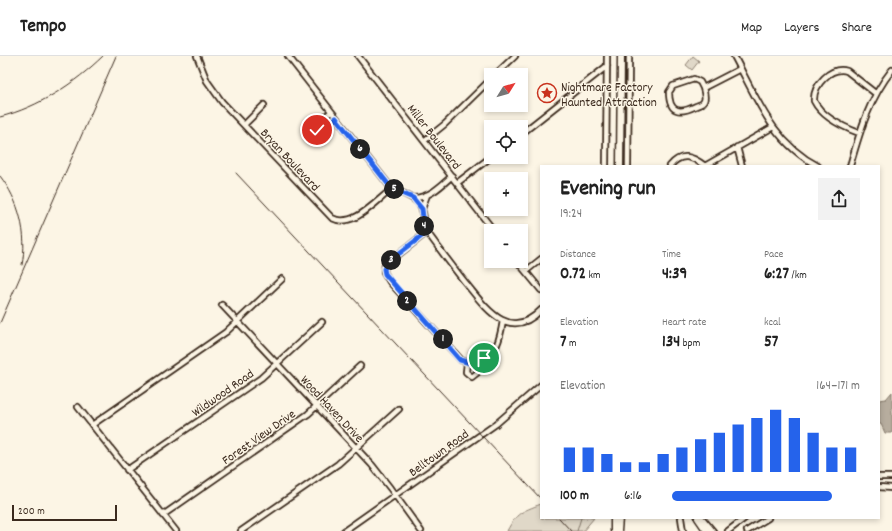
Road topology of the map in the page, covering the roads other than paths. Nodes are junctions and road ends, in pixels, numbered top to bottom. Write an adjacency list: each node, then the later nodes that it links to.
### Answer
1 (197, 56): 20 (street, Bryan Boulevard)
2 (288, 56): 18 (street)
3 (358, 56): 24 (street, Miller Boulevard)
4 (515, 56): 11 (street)
5 (608, 56): 10 (street)
6 (617, 56): 28 (main road)
7 (621, 56): 29 (main road)
8 (629, 56): 30 (street)
9 (734, 56): 12 (street)
10 (608, 66): 22 (street); 27 (street)
11 (502, 68)
12 (740, 69): 15 (street); 21 (street)
13 (892, 70): 16 (street)
14 (484, 86): 24 (street)
15 (703, 88): 15 (street)
16 (875, 93): 23 (street); 23 (street)
17 (264, 105): 20 (street)
18 (331, 112): 19 (street); 19 (street)
19 (336, 118): 39 (street)
20 (244, 125): 39 (street, Bryan Boulevard)
21 (773, 128): 25 (street); 35 (street)
22 (528, 129)
23 (859, 133): 36 (street)
24 (424, 141): 37 (street, Miller Boulevard)
25 (737, 147): 33 (street); 34 (street)
26 (484, 163): 38 (street)
27 (606, 165)
28 (616, 165)
29 (620, 165)
30 (628, 165)
31 (671, 165): 32 (street)
32 (704, 165)
33 (707, 165)
34 (742, 165)
35 (816, 165)
36 (850, 165)
37 (452, 176): 38 (street, Miller Boulevard); 40 (street)
38 (457, 183): 43 (street, Miller Boulevard)
39 (392, 189): 41 (street)
40 (427, 195): 41 (street); 42 (street)
41 (413, 198): 42 (street)
42 (422, 209): 44 (street)
43 (489, 224)
44 (427, 232): 53 (street); 56 (street)
45 (540, 260): 47 (street)
46 (524, 268): 47 (street)
47 (526, 271): 49 (street)
48 (282, 279): 52 (street)
49 (540, 289)
50 (222, 305): 52 (street, Wood Haven Drive)
51 (540, 311): 53 (street)
52 (237, 321): 57 (street, Wood Haven Drive); 63 (street)
53 (503, 321): 55 (street)
54 (322, 322): 57 (street, Wildwood Road)
55 (484, 358): 56 (street); 56 (street)
56 (467, 363)
57 (278, 364): 60 (street, Wood Haven Drive); 65 (street, Wildwood Road)
58 (360, 366): 60 (street, Forest View Drive)
59 (540, 386): 70 (street, Belltown Road)
60 (317, 406): 64 (street, Wood Haven Drive); 71 (street, Forest View Drive)
61 (78, 408): 63 (street)
62 (400, 409): 64 (street)
63 (92, 425): 65 (street)
64 (356, 449): 70 (street, Wood Haven Drive); 80 (street)
65 (128, 470): 71 (street)
66 (880, 477): 67 (street)
67 (892, 477)
68 (880, 487): 69 (street)
69 (892, 488)
70 (396, 496): 81 (street, Belltown Road); 82 (street, Wood Haven Drive)
71 (163, 515): 79 (street)
72 (614, 519): 83 (main road)
73 (619, 519): 84 (main road)
74 (681, 519): 85 (street)
75 (699, 519): 86 (main road)
76 (703, 519): 87 (street)
77 (744, 519): 88 (street)
78 (766, 519): 89 (street)
79 (176, 531)
80 (241, 531)
81 (344, 531)
82 (421, 531)
83 (614, 531)
84 (618, 531)
85 (683, 531)
86 (707, 531)
87 (714, 531)
88 (728, 531)
89 (747, 531)

